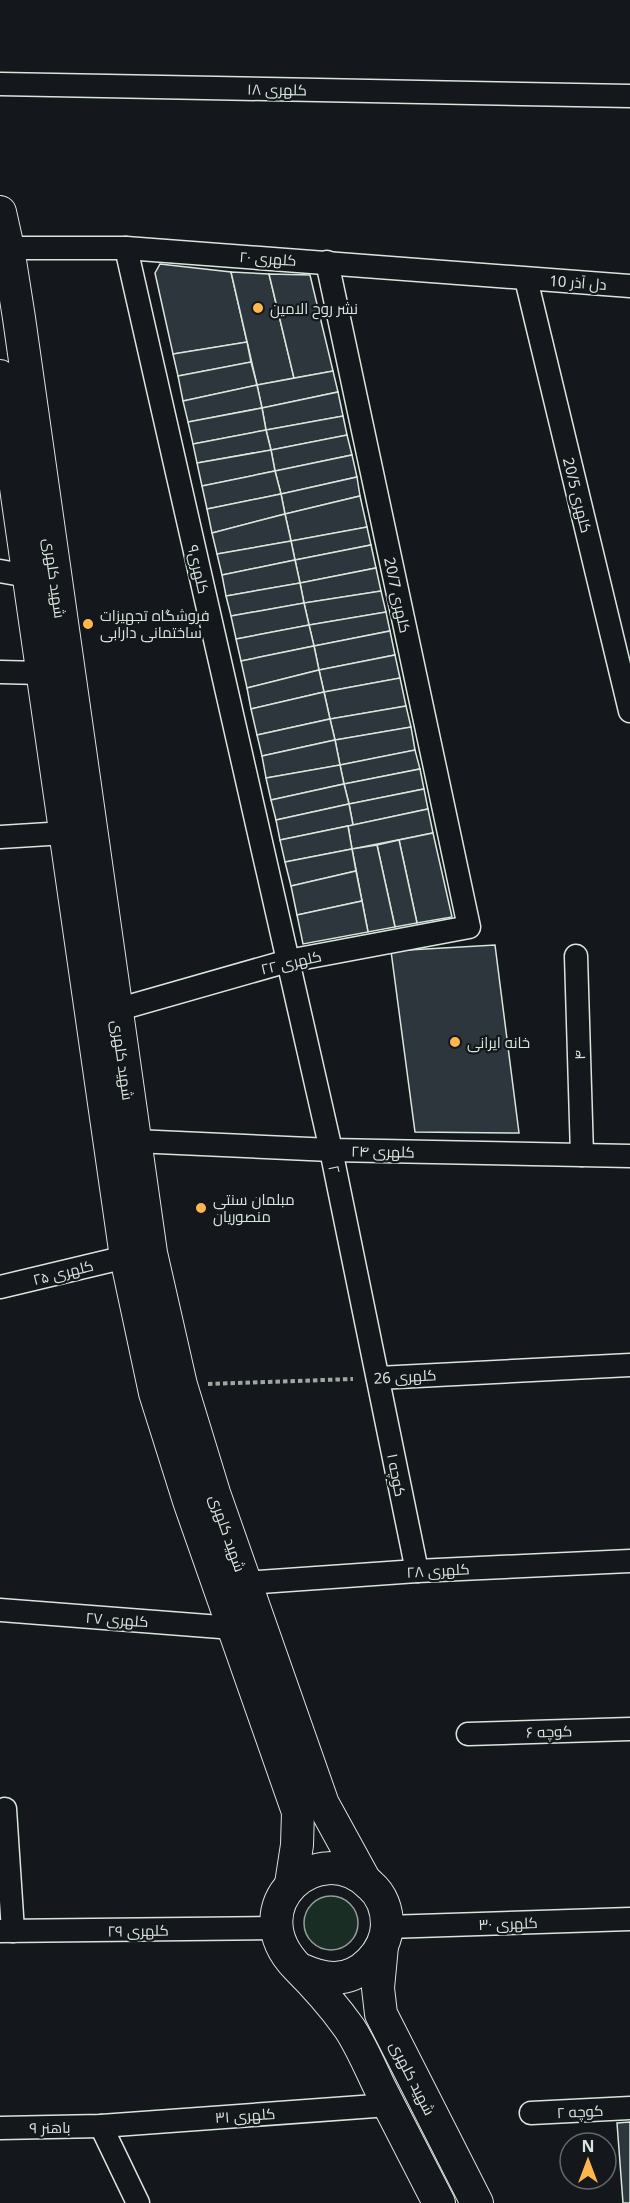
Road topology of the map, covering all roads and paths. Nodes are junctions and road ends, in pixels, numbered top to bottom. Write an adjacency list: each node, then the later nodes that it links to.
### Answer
1 (0, 84): 2 (street, کلهری ۱۸)
2 (630, 96)
3 (0, 212): 4 (main road, شهید کلهری)
4 (8, 248): 5 (street, کلهری ۲۰); 19 (main road, شهید کلهری)
5 (126, 248): 6 (street, کلهری ۲۰); 18 (street, کلهری۹)
6 (327, 262): 7 (street, کلهری ۲۰); 16 (street, کلهری 20/7)
7 (526, 279): 8 (street, دل آذر 10); 13 (street, کلهری 20/5)
8 (630, 285)
9 (0, 376): 10 (main road, شهید کلهری)
10 (14, 574): 12 (main road, شهید کلهری)
11 (0, 672): 12 (street)
12 (42, 673): 14 (main road, شهید کلهری)
13 (630, 711)
14 (65, 833): 15 (street); 24 (main road, شهید کلهری)
15 (0, 837)
16 (469, 927): 18 (street, کلهری ۲۲)
17 (576, 956): 22 (street, ۴)
18 (288, 961): 19 (street, کلهری ۲۲); 21 (street, ۲)
19 (116, 1010): 20 (main road, شهید کلهری)
20 (135, 1141): 21 (street, کلهری ۲۴); 28 (main road, شهید کلهری)
21 (331, 1150): 22 (street, کلهری ۲۴); 27 (street, ۲)
22 (582, 1155): 23 (street, کلهری ۲۴)
23 (630, 1156)
24 (126, 1257): 25 (street, کلهری ۲۵); 33 (main road, شهید کلهری)
25 (0, 1287)
26 (630, 1365): 27 (street, کلهری 26)
27 (378, 1378): 28 (path, کلهری 26); 30 (street, ۱ کوچه)
28 (181, 1385): 31 (main road, شهید کلهری)
29 (630, 1561): 30 (street, کلهری ۲۸)
30 (417, 1571): 31 (street, کلهری ۲۸)
31 (245, 1582): 37 (main road, شهید کلهری)
32 (0, 1610): 33 (street, کلهری ۲۷)
33 (233, 1628): 38 (main road, شهید کلهری)
34 (630, 1729): 35 (street, ۶ کوچه)
35 (468, 1734)
36 (5, 1809): 41 (street)
37 (363, 1877): 38 (main road); 42 (main road)
38 (291, 1884): 40 (main road)
39 (630, 1919): 42 (street, کلهری ۳۰)
40 (276, 1928): 41 (street, کلهری ۲۹); 43 (main road)
41 (7, 1931)
42 (384, 1937): 43 (main road); 51 (main road, شهید کلهری)
43 (300, 1969): 44 (main road)
44 (389, 2105): 47 (street, کلهری ۳۱); 50 (main road)
45 (630, 2108): 46 (street, ۲ کوچه)
46 (531, 2113)
47 (101, 2126): 48 (street, باهنر ۹); 49 (street)
48 (0, 2128)
49 (138, 2203)
50 (439, 2203)
51 (477, 2203)

